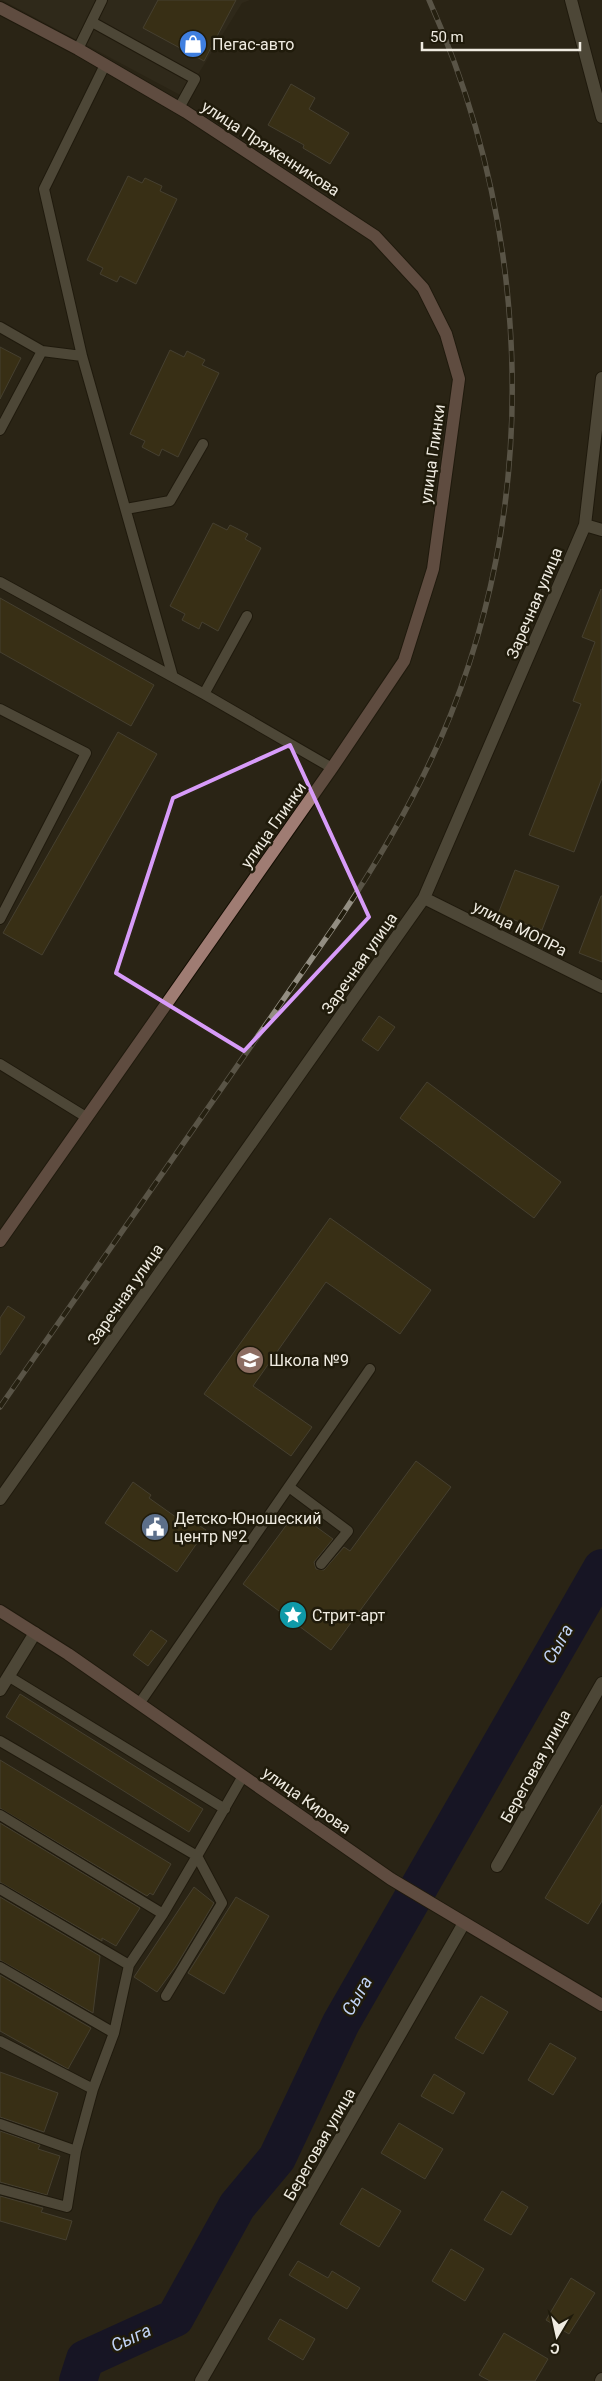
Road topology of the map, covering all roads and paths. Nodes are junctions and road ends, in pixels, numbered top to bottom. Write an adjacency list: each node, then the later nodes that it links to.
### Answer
1 (102, 0): 4 (lane)
2 (570, 0): 8 (street)
3 (0, 8): 5 (main road, улица Пряженникова)
4 (92, 22): 5 (lane); 7 (lane)
5 (78, 49): 6 (main road, улица Пряженникова)
6 (105, 65): 7 (main road, улица Пряженникова); 11 (lane)
7 (179, 108): 13 (main road, улица Пряженникова)
8 (602, 117)
9 (0, 328): 10 (lane)
10 (42, 351): 11 (lane); 14 (lane)
11 (82, 356): 16 (lane)
12 (602, 378): 17 (street, Заречная улица)
13 (459, 379): 24 (main road, улица Глинки)
14 (0, 430)
15 (202, 444): 16 (lane)
16 (126, 509): 21 (lane)
17 (585, 524): 18 (street); 25 (street, Заречная улица)
18 (602, 530)
19 (0, 582): 21 (lane)
20 (246, 616): 22 (lane)
21 (172, 676): 22 (lane)
22 (204, 694): 24 (lane)
23 (0, 709): 26 (lane)
24 (332, 768): 29 (main road, улица Глинки)
25 (424, 898): 27 (street, улица МОПРа); 33 (street, Заречная улица)
26 (0, 919)
27 (602, 987)
28 (0, 1064): 29 (lane)
29 (86, 1118): 30 (main road, улица Глинки)
30 (0, 1241)
31 (370, 1369): 32 (lane)
32 (289, 1487): 34 (lane); 40 (lane)
33 (0, 1499)
34 (320, 1564)
35 (0, 1610): 36 (main road, улица Кирова)
36 (35, 1633): 37 (street); 40 (main road, улица Кирова)
37 (8, 1676): 39 (street); 43 (lane)
38 (602, 1683): 46 (street, Береговая улица)
39 (0, 1690)
40 (139, 1704): 42 (main road, улица Кирова)
41 (0, 1741): 45 (lane)
42 (243, 1776): 43 (lane); 49 (main road, улица Кирова)
43 (225, 1809): 45 (lane)
44 (0, 1815): 48 (lane)
45 (197, 1856): 48 (lane); 52 (lane)
46 (497, 1866)
47 (0, 1889): 50 (lane)
48 (163, 1914): 50 (lane)
49 (464, 1923): 53 (main road, улица Кирова); 60 (street, Береговая улица)
50 (129, 1965): 54 (lane)
51 (0, 1967): 54 (lane)
52 (166, 1996)
53 (602, 2005)
54 (114, 2033): 56 (lane)
55 (0, 2041): 56 (lane)
56 (93, 2089): 58 (lane)
57 (0, 2124): 58 (lane)
58 (76, 2151): 59 (lane)
59 (0, 2189)
60 (201, 2381)

